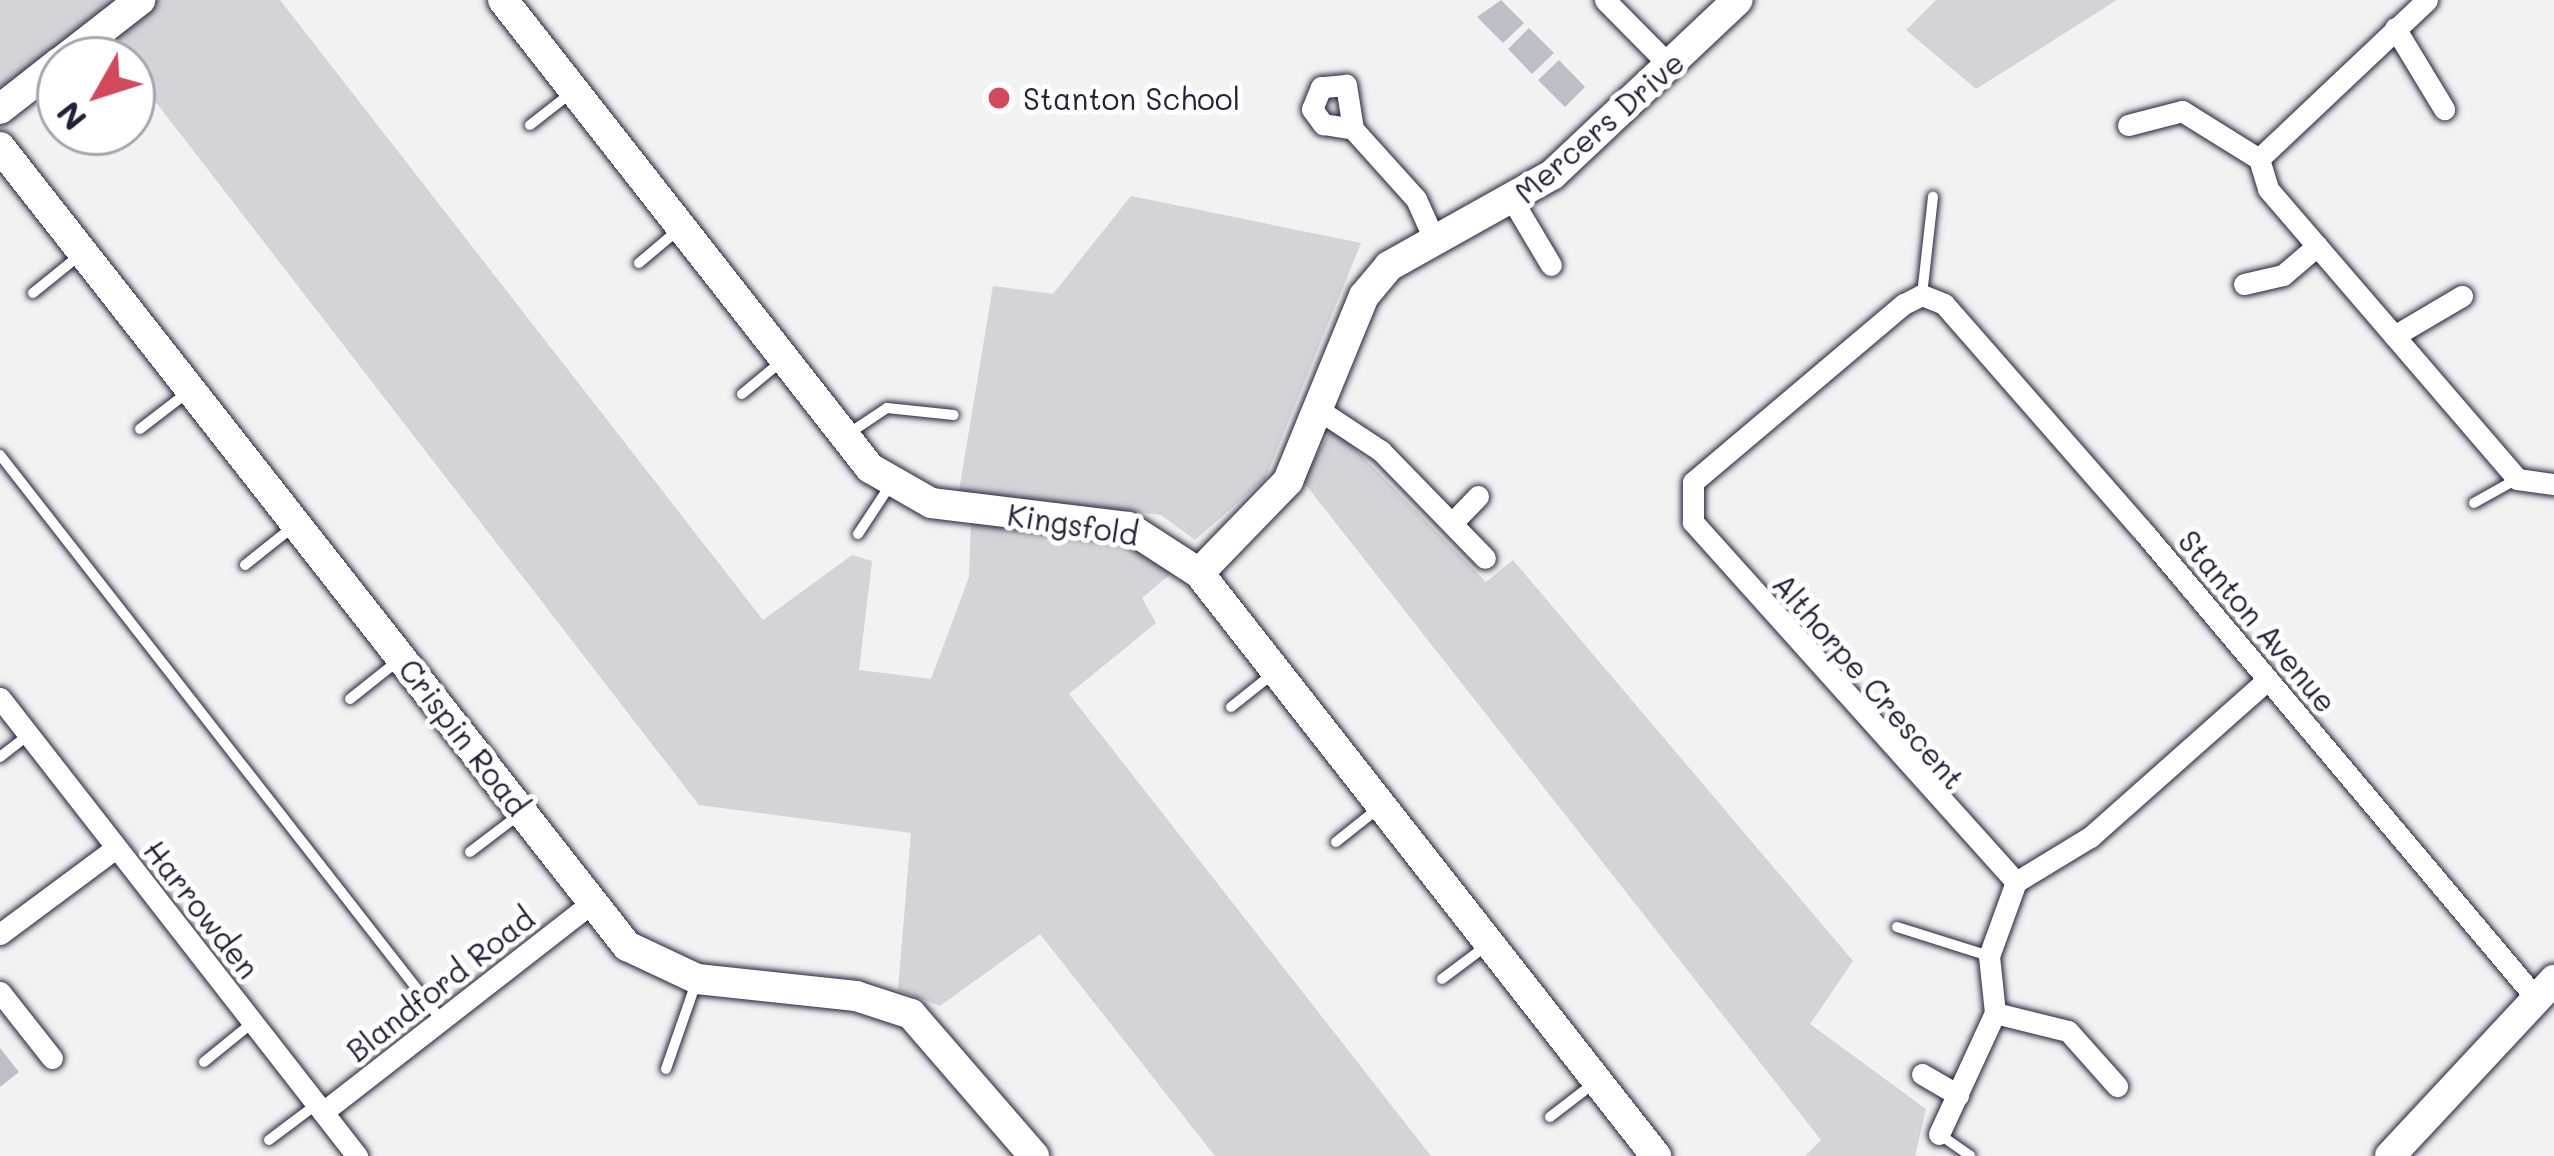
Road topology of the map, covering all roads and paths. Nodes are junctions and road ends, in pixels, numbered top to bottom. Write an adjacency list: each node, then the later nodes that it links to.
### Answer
1 (140, 0): 7 (street)
2 (503, 0): 10 (street, Kingsfold)
3 (1605, 0): 8 (street)
4 (1738, 0): 8 (street, Mercers Drive)
5 (2427, 0): 6 (street)
6 (2395, 28): 12 (street); 17 (street)
7 (93, 36)
8 (1671, 67): 19 (street, Mercers Drive)
9 (36, 81): 11 (street)
10 (573, 91): 13 (lane); 20 (street, Kingsfold)
11 (0, 109)
12 (2444, 109)
13 (530, 125)
14 (2128, 125): 17 (street)
15 (1353, 129): 21 (street)
16 (0, 147): 23 (street, Crispin Road)
17 (2259, 159): 22 (street)
18 (1933, 197): 28 (lane)
19 (1514, 203): 21 (street, Mercers Drive); 25 (street)
20 (681, 228): 24 (lane); 31 (street, Kingsfold)
21 (1434, 239): 34 (street, Mercers Drive)
22 (2318, 246): 26 (street); 30 (street)
23 (83, 253): 27 (lane); 32 (street, Crispin Road)
24 (639, 263)
25 (1551, 265)
26 (2244, 284)
27 (33, 293)
28 (1922, 295): 52 (street, Stanton Avenue); 63 (street, Althorpe Crescent)
29 (2462, 296): 30 (street)
30 (2394, 336): 39 (street)
31 (784, 359): 33 (lane); 37 (street, Kingsfold)
32 (190, 390): 36 (lane); 45 (street, Crispin Road)
33 (742, 394)
34 (1316, 408): 44 (street); 49 (street, Mercers Drive)
35 (954, 415): 37 (lane)
36 (140, 429)
37 (845, 436): 40 (street, Kingsfold)
38 (0, 455): 74 (lane)
39 (2517, 479): 41 (street); 43 (lane)
40 (891, 484): 46 (lane); 49 (street, Kingsfold)
41 (2554, 484)
42 (1478, 496): 44 (street)
43 (2474, 503)
44 (1453, 522): 47 (street)
45 (296, 524): 48 (lane); 50 (street, Crispin Road)
46 (858, 534)
47 (1485, 558)
48 (245, 565)
49 (1199, 573): 51 (street, Kingsfold)
50 (401, 658): 54 (lane); 59 (street, Crispin Road)
51 (1276, 671): 55 (lane); 58 (street, Kingsfold)
52 (2267, 680): 63 (street); 71 (street, Stanton Avenue)
53 (0, 698): 56 (street, Harrowden)
54 (350, 699)
55 (1231, 706)
56 (28, 735): 57 (lane); 61 (street, Harrowden)
57 (0, 757)
58 (1382, 806): 60 (lane); 67 (street, Kingsfold)
59 (522, 812): 62 (lane); 64 (street, Crispin Road)
60 (1336, 842)
61 (116, 848): 66 (street); 75 (street, Harrowden)
62 (470, 852)
63 (2017, 882): 68 (street)
64 (593, 902): 69 (street, Crispin Road); 74 (street, Blandford Road)
65 (1897, 927): 68 (lane)
66 (0, 934)
67 (1488, 944): 70 (lane); 80 (street, Kingsfold)
68 (1989, 956): 73 (street)
69 (697, 980): 78 (lane); 88 (street, Crispin Road)
70 (1442, 980)
71 (2545, 989): 91 (street)
72 (0, 992): 76 (street)
73 (1995, 1013): 81 (street); 82 (street)
74 (442, 1021): 83 (street, Blandford Road)
75 (253, 1022): 77 (lane); 83 (street, Harrowden)
76 (52, 1058)
77 (204, 1062)
78 (666, 1069)
79 (1922, 1074): 82 (street)
80 (1596, 1082): 84 (lane); 89 (street, Kingsfold)
81 (2117, 1086)
82 (1958, 1096): 85 (street)
83 (320, 1108): 86 (lane); 87 (street, Harrowden)
84 (1550, 1117)
85 (1939, 1135): 90 (lane)
86 (269, 1140)
87 (357, 1156)
88 (1034, 1156)
89 (1656, 1156)
90 (1970, 1156)
91 (2390, 1156)

